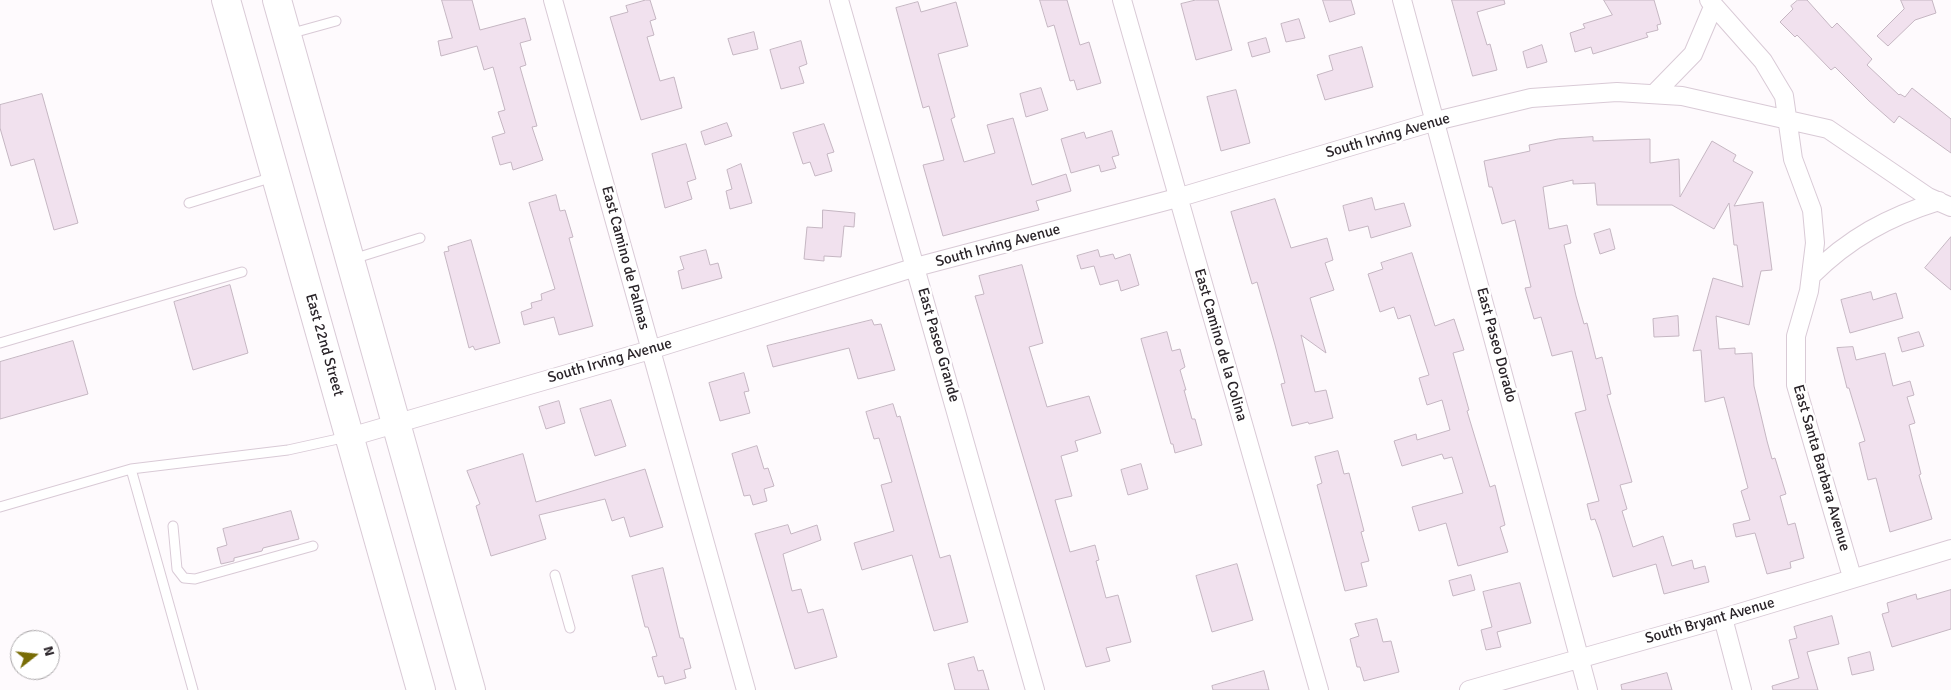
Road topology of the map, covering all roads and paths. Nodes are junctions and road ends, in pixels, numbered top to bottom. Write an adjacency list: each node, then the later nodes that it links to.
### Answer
1 (226, 0): 13 (main road, East 22nd Street)
2 (277, 0): 9 (main road)
3 (553, 0): 23 (street, East Camino de Palmas)
4 (839, 0): 19 (street, East Paseo Grande)
5 (1122, 0): 14 (street, East Camino de la Colina)
6 (1402, 0): 11 (street, East Paseo Dorado)
7 (1711, 3): 10 (street); 12 (street, East Santa Barbara Avenue)
8 (336, 21): 9 (lane)
9 (286, 34): 18 (main road)
10 (1654, 94): 11 (street, South Irving Avenue); 12 (street, South Irving Avenue)
11 (1436, 121): 14 (street, South Irving Avenue); 35 (street, East Paseo Dorado)
12 (1787, 121): 16 (street, South Irving Avenue); 21 (street, East Santa Barbara Avenue)
13 (276, 176): 15 (lane); 25 (main road, East 22nd Street)
14 (1177, 198): 19 (street, South Irving Avenue); 41 (street, East Camino de la Colina)
15 (189, 203)
16 (1945, 204): 21 (street, South Irving Avenue)
17 (420, 238): 18 (lane)
18 (351, 260): 24 (main road)
19 (916, 267): 23 (street, South Irving Avenue); 40 (street, East Paseo Grande)
20 (242, 272): 22 (lane)
21 (1811, 276): 32 (street, East Santa Barbara Avenue)
22 (0, 343)
23 (650, 350): 24 (street, South Irving Avenue); 39 (street, East Camino de Palmas)
24 (397, 423): 25 (street, South Irving Avenue); 38 (main road)
25 (350, 437): 26 (lane); 37 (main road, East 22nd Street)
26 (131, 469): 27 (lane); 36 (lane)
27 (0, 507)
28 (173, 526): 29 (lane)
29 (313, 546)
30 (1951, 549): 32 (street, South Bryant Avenue)
31 (555, 575): 34 (lane)
32 (1852, 578): 33 (street, South Bryant Avenue)
33 (1723, 618): 35 (street, South Bryant Avenue); 44 (street)
34 (570, 628)
35 (1580, 659): 42 (street, South Bryant Avenue); 43 (street, East Paseo Dorado)
36 (193, 690)
37 (421, 690)
38 (471, 690)
39 (746, 690)
40 (1035, 690)
41 (1319, 690)
42 (1469, 690)
43 (1588, 690)
44 (1742, 690)

